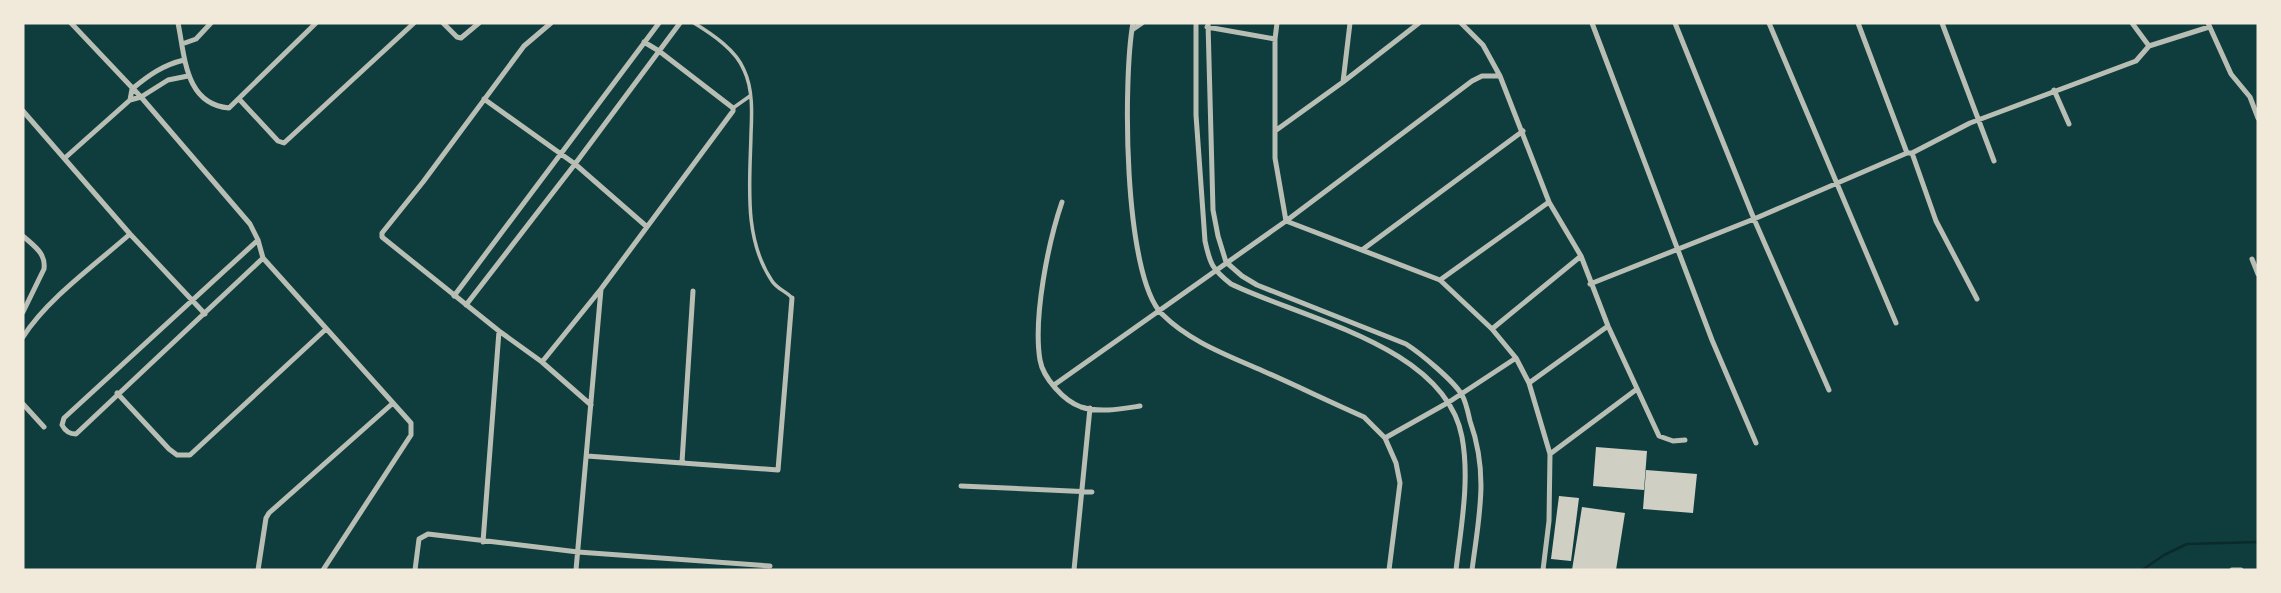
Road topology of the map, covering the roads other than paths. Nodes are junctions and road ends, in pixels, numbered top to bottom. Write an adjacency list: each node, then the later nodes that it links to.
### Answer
1 (71, 23): 36 (street)
2 (178, 23): 29 (street)
3 (211, 23): 29 (street)
4 (316, 23): 42 (street)
5 (414, 23): 42 (street)
6 (443, 23): 7 (street)
7 (479, 23)
8 (551, 23): 43 (street)
9 (659, 23): 28 (street)
10 (680, 23): 31 (street)
11 (694, 23): 39 (street)
12 (1142, 23): 26 (street)
13 (1196, 23): 72 (street)
14 (1277, 23): 27 (street)
15 (1350, 23): 35 (street)
16 (1419, 23): 35 (street)
17 (1461, 23): 34 (street)
18 (1592, 23): 66 (street)
19 (1675, 23): 60 (street)
20 (1769, 23): 57 (street)
21 (1858, 23): 52 (street)
22 (1942, 23): 48 (street)
23 (2132, 23): 30 (street)
24 (1208, 25): 27 (street); 71 (street)
25 (2209, 25): 30 (street); 41 (street)
26 (1133, 26): 83 (street)
27 (1275, 39): 50 (street)
28 (644, 42): 31 (street); 53 (street)
29 (182, 44): 32 (street)
30 (2148, 47): 37 (street)
31 (659, 51): 45 (street); 56 (street)
32 (184, 60): 33 (street); 36 (street)
33 (188, 76): 40 (street); 42 (street)
34 (1500, 76): 51 (street); 61 (street)
35 (1343, 82): 50 (street)
36 (132, 89): 40 (street); 44 (street)
37 (2054, 90): 48 (street); 49 (street)
38 (2258, 93): 41 (street)
39 (750, 96): 45 (street); 79 (street)
40 (141, 97): 44 (street); 65 (street)
41 (2250, 97): 47 (street)
42 (239, 99)
43 (484, 99): 53 (street); 78 (street)
44 (130, 100): 54 (street)
45 (733, 108): 62 (street)
46 (23, 111): 54 (street)
47 (2258, 118)
48 (1980, 119): 52 (street); 55 (street)
49 (2069, 124)
50 (1275, 131): 61 (street)
51 (1523, 131): 59 (street); 67 (street)
52 (1910, 153): 57 (street); 80 (street)
53 (561, 154): 56 (street); 78 (street)
54 (66, 157): 63 (street)
55 (1994, 161)
56 (575, 164): 62 (street); 82 (street)
57 (1836, 182): 60 (street); 86 (street)
58 (1062, 202): 95 (street)
59 (1549, 202): 68 (street); 74 (street)
60 (1754, 219): 66 (street); 97 (street)
61 (1286, 221): 67 (street); 71 (street)
62 (646, 226): 76 (street)
63 (130, 233): 81 (street); 91 (street)
64 (23, 236): 84 (street)
65 (258, 240): 69 (street); 81 (street)
66 (1677, 249): 75 (street); 109 (street)
67 (1362, 250): 74 (street)
68 (1581, 256): 75 (street); 89 (street)
69 (263, 258): 85 (street); 88 (street)
70 (2252, 259): 73 (street)
71 (1226, 262): 72 (street); 99 (street)
72 (1214, 270): 83 (street); 100 (street)
73 (2258, 274)
74 (1440, 280): 89 (street)
75 (1590, 284): 87 (street)
76 (601, 289): 93 (street); 103 (street)
77 (693, 291): 112 (street)
78 (454, 296): 82 (street)
79 (792, 298): 112 (street)
80 (1977, 299)
81 (192, 302): 85 (street); 98 (street)
82 (466, 305): 90 (street)
83 (1159, 311): 95 (street); 107 (street)
84 (23, 312)
85 (205, 314): 98 (street)
86 (1896, 323)
87 (1608, 326): 94 (street); 96 (street)
88 (326, 329): 98 (street); 101 (street)
89 (1492, 329): 92 (street)
90 (499, 331): 93 (street); 116 (street)
91 (23, 337)
92 (1516, 358): 94 (street); 99 (street)
93 (542, 362): 103 (street)
94 (1529, 383): 110 (street)
95 (1054, 385): 105 (street)
96 (1637, 389): 108 (street); 110 (street)
97 (1829, 390)
98 (117, 393)
99 (1461, 394): 100 (street); 126 (street)
100 (1449, 402): 107 (street); 125 (street)
101 (393, 403): 119 (street); 120 (street)
102 (23, 404): 106 (street)
103 (590, 405): 111 (street)
104 (1140, 406): 105 (street)
105 (1090, 408): 114 (street)
106 (44, 427)
107 (1385, 438): 124 (street)
108 (1685, 440)
109 (1756, 443)
110 (1550, 454): 127 (street)
111 (587, 456): 112 (street); 117 (street)
112 (682, 462)
113 (961, 486): 114 (street)
114 (1082, 491): 115 (street); 123 (street)
115 (1092, 492)
116 (482, 542): 117 (street); 121 (street)
117 (578, 552): 118 (street); 122 (street)
118 (770, 566)
119 (258, 570)
120 (323, 570)
121 (415, 570)
122 (576, 570)
123 (1074, 570)
124 (1389, 570)
125 (1456, 570)
126 (1472, 570)
127 (1543, 570)

